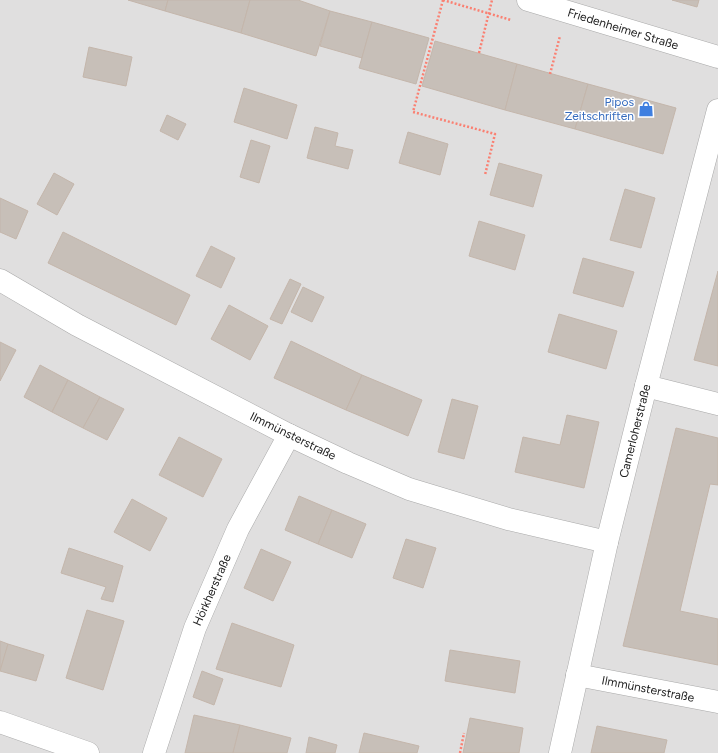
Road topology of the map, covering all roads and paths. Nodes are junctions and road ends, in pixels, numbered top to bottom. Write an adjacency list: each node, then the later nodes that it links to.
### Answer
1 (443, 0): 9 (path)
2 (492, 0): 5 (path)
3 (528, 0): 6 (street, Friedenheimer Straße)
4 (556, 51): 7 (path)
5 (479, 53)
6 (718, 57)
7 (550, 74)
8 (718, 110): 11 (street, Camerloherstraße)
9 (485, 175)
10 (0, 280): 13 (street, Ilmmünsterstraße)
11 (646, 386): 12 (street); 14 (street, Camerloherstraße)
12 (718, 404)
13 (289, 434): 14 (street, Ilmmünsterstraße); 20 (street, Hörkherstraße)
14 (607, 542): 15 (street, Camerloherstraße)
15 (577, 675): 16 (street, Ilmmünsterstraße); 22 (street, Camerloherstraße)
16 (718, 702)
17 (0, 722): 19 (street)
18 (464, 733): 21 (path)
19 (88, 753)
20 (154, 753)
21 (460, 753)
22 (560, 753)

